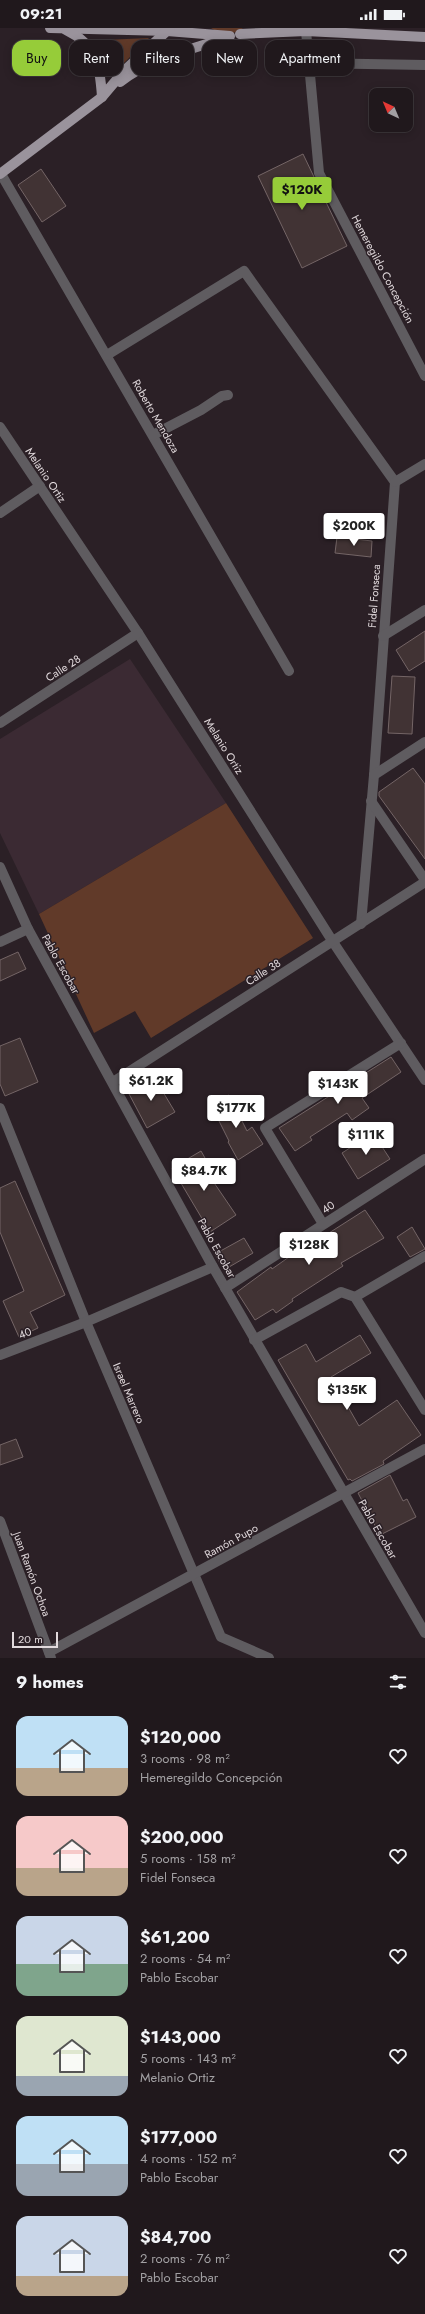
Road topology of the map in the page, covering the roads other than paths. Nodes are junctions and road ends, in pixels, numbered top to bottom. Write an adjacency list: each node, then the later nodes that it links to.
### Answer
1 (50, 28): 2 (main road)
2 (64, 28): 5 (main road); 13 (main road)
3 (208, 28): 7 (main road)
4 (414, 28): 8 (main road)
5 (168, 29): 7 (main road); 13 (main road)
6 (306, 31): 7 (main road); 8 (main road); 9 (street, Hemeregildo Concepción)
7 (239, 33): 13 (main road)
8 (424, 37)
9 (307, 40)
10 (354, 64): 11 (street)
11 (425, 65)
12 (309, 76): 16 (street, Hemeregildo Concepción)
13 (102, 97): 14 (main road)
14 (0, 174): 15 (street, Roberto Mendoza)
15 (107, 355): 19 (street, Roberto Mendoza); 21 (street)
16 (425, 376)
17 (228, 395): 19 (street)
18 (0, 427): 22 (street, Melanio Ortiz)
19 (153, 435): 27 (street, Roberto Mendoza)
20 (425, 464): 21 (street)
21 (396, 482): 26 (street, Fidel Fonseca)
22 (40, 486): 23 (street); 25 (street, Melanio Ortiz)
23 (0, 513)
24 (425, 610): 26 (street)
25 (138, 634): 28 (street, Calle 28); 37 (street, Melanio Ortiz)
26 (383, 636): 30 (street, Fidel Fonseca)
27 (289, 671)
28 (0, 723)
29 (425, 742): 30 (street)
30 (374, 775): 31 (street, Fidel Fonseca)
31 (371, 801): 33 (street); 34 (street, Fidel Fonseca)
32 (0, 868): 35 (street, Pablo Escobar)
33 (425, 881): 34 (street, Calle 38)
34 (361, 924): 37 (street, Calle 38)
35 (28, 929): 36 (street); 40 (street, Pablo Escobar)
36 (0, 942)
37 (333, 942): 38 (street, Melanio Ortiz); 40 (street, Calle 38)
38 (401, 1043): 39 (street, Melanio Ortiz); 43 (street)
39 (425, 1080)
40 (113, 1082): 45 (street, Pablo Escobar)
41 (0, 1108): 48 (street, Israel Marrero)
42 (425, 1159): 43 (street, 40)
43 (323, 1224): 46 (street, 40)
44 (425, 1256): 47 (street)
45 (213, 1267): 46 (street, Pablo Escobar); 48 (street, 40)
46 (225, 1288): 49 (street, Pablo Escobar)
47 (355, 1298): 49 (street); 51 (street)
48 (86, 1322): 50 (street, 40); 55 (street, Israel Marrero)
49 (254, 1340): 53 (street, Pablo Escobar)
50 (0, 1355)
51 (425, 1410)
52 (425, 1449): 53 (street, Ramón Pupo)
53 (343, 1494): 55 (street, Ramón Pupo); 56 (street, Pablo Escobar)
54 (0, 1521): 57 (street, Juan Ramón Ochoa)
55 (193, 1576): 57 (street, Ramón Pupo); 58 (street, Israel Marrero)
56 (425, 1633)
57 (50, 1655)
58 (269, 1658)

